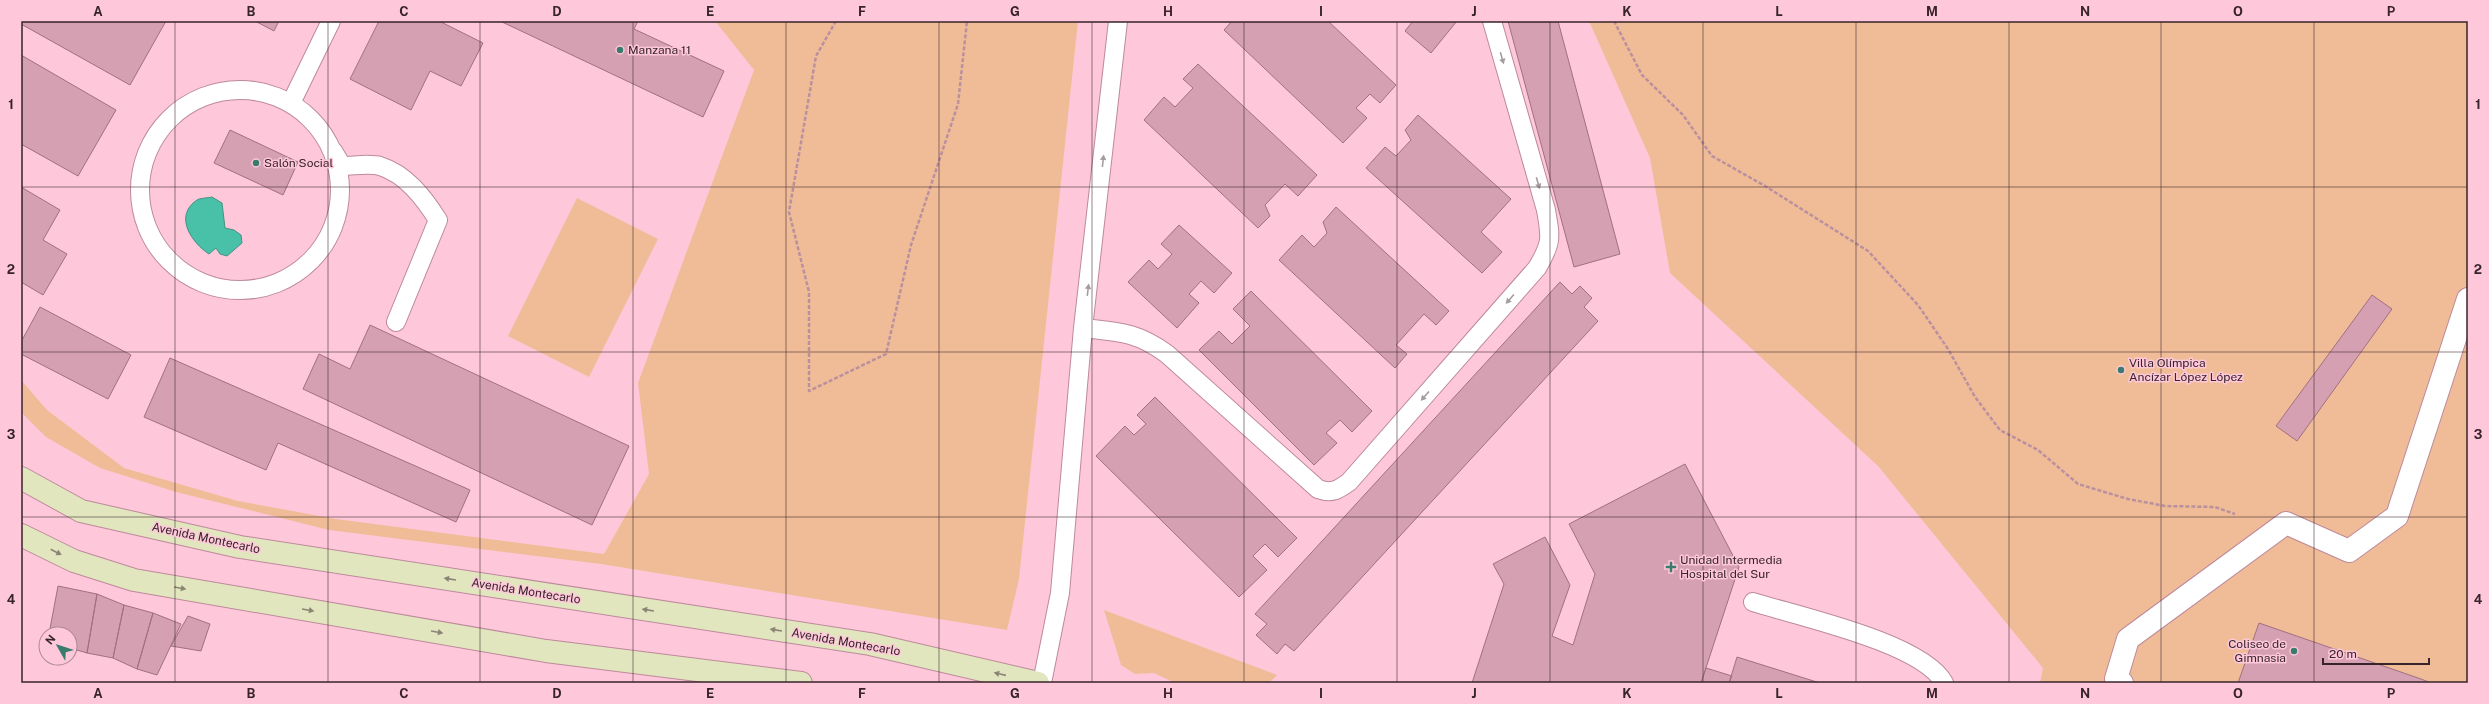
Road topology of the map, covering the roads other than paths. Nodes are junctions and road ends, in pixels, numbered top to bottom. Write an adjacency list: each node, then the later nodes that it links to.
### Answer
1 (331, 21): 4 (lane)
2 (1118, 21): 8 (lane, one-way to 2)
3 (1492, 21): 8 (lane, one-way to 8)
4 (290, 103): 5 (lane); 5 (lane)
5 (317, 124): 7 (lane)
6 (2468, 299): 16 (street)
7 (396, 322)
8 (1083, 328): 14 (lane)
9 (21, 478): 13 (main road, Avenida Montecarlo, one-way to 9)
10 (21, 535): 12 (main road, one-way to 12)
11 (1753, 602): 15 (lane)
12 (801, 683)
13 (1038, 683)
14 (1042, 683)
15 (1944, 683)
16 (2122, 683)

